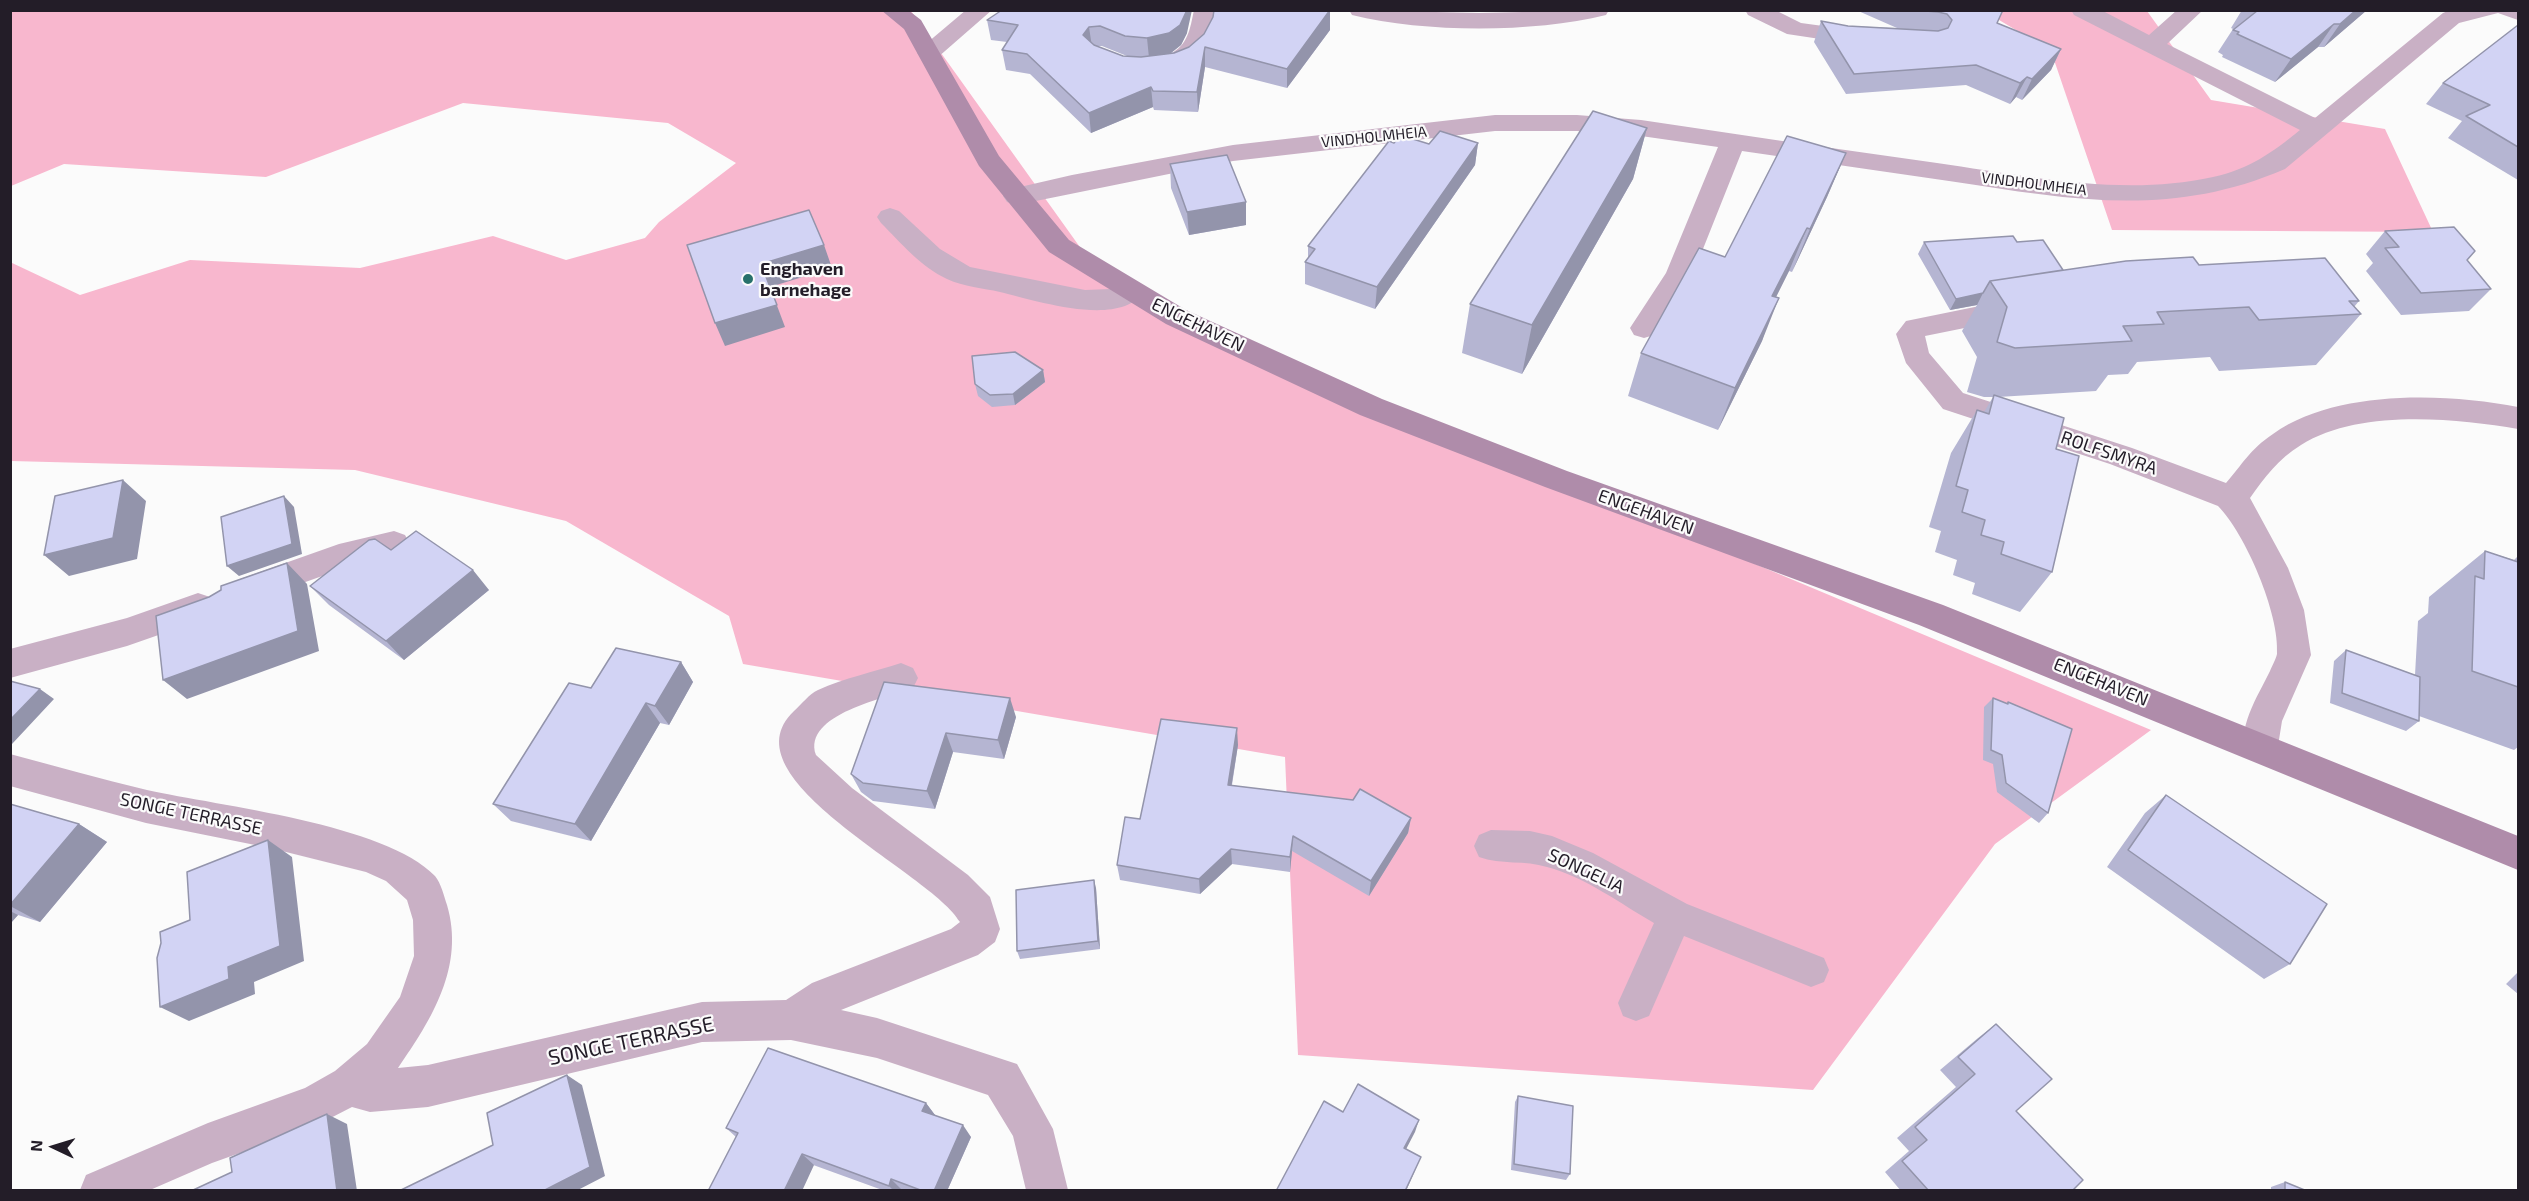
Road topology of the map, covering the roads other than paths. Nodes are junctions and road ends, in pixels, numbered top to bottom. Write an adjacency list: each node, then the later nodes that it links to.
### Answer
1 (892, 10): 14 (street, ENGEHAVEN)
2 (981, 10): 14 (street)
3 (1206, 10): 15 (street)
4 (1360, 10): 5 (street)
5 (1598, 10)
6 (1756, 10): 12 (street)
7 (2082, 10): 13 (street)
8 (2192, 10): 13 (street)
9 (2488, 10): 16 (street, VINDHOLMHEIA)
10 (2507, 10): 11 (street)
11 (2518, 13)
12 (1885, 40)
13 (2152, 44): 16 (street)
14 (929, 52): 18 (street, ENGEHAVEN)
15 (1142, 69)
16 (2317, 129): 17 (street, VINDHOLMHEIA)
17 (1736, 140): 18 (street, VINDHOLMHEIA); 22 (street)
18 (1016, 196): 20 (street, ENGEHAVEN)
19 (890, 217): 20 (street)
20 (1130, 291): 28 (street, ENGEHAVEN)
21 (2038, 306): 24 (street, ROLFSMYRA)
22 (1644, 328)
23 (2518, 418): 24 (street)
24 (2229, 498): 28 (street, ROLFSMYRA)
25 (394, 544): 26 (street)
26 (10, 664)
27 (901, 678): 35 (street)
28 (2260, 746): 31 (street, ENGEHAVEN)
29 (10, 770): 36 (street, SONGE TERRASSE)
30 (1491, 846): 32 (lane, SONGELIA)
31 (2518, 853)
32 (1675, 916): 33 (lane, SONGELIA); 34 (lane)
33 (1810, 970)
34 (1636, 1003)
35 (791, 1020): 36 (street, SONGE TERRASSE); 38 (street, SONGE TERRASSE)
36 (350, 1086): 37 (street, SONGE TERRASSE)
37 (101, 1191)
38 (1047, 1191)

